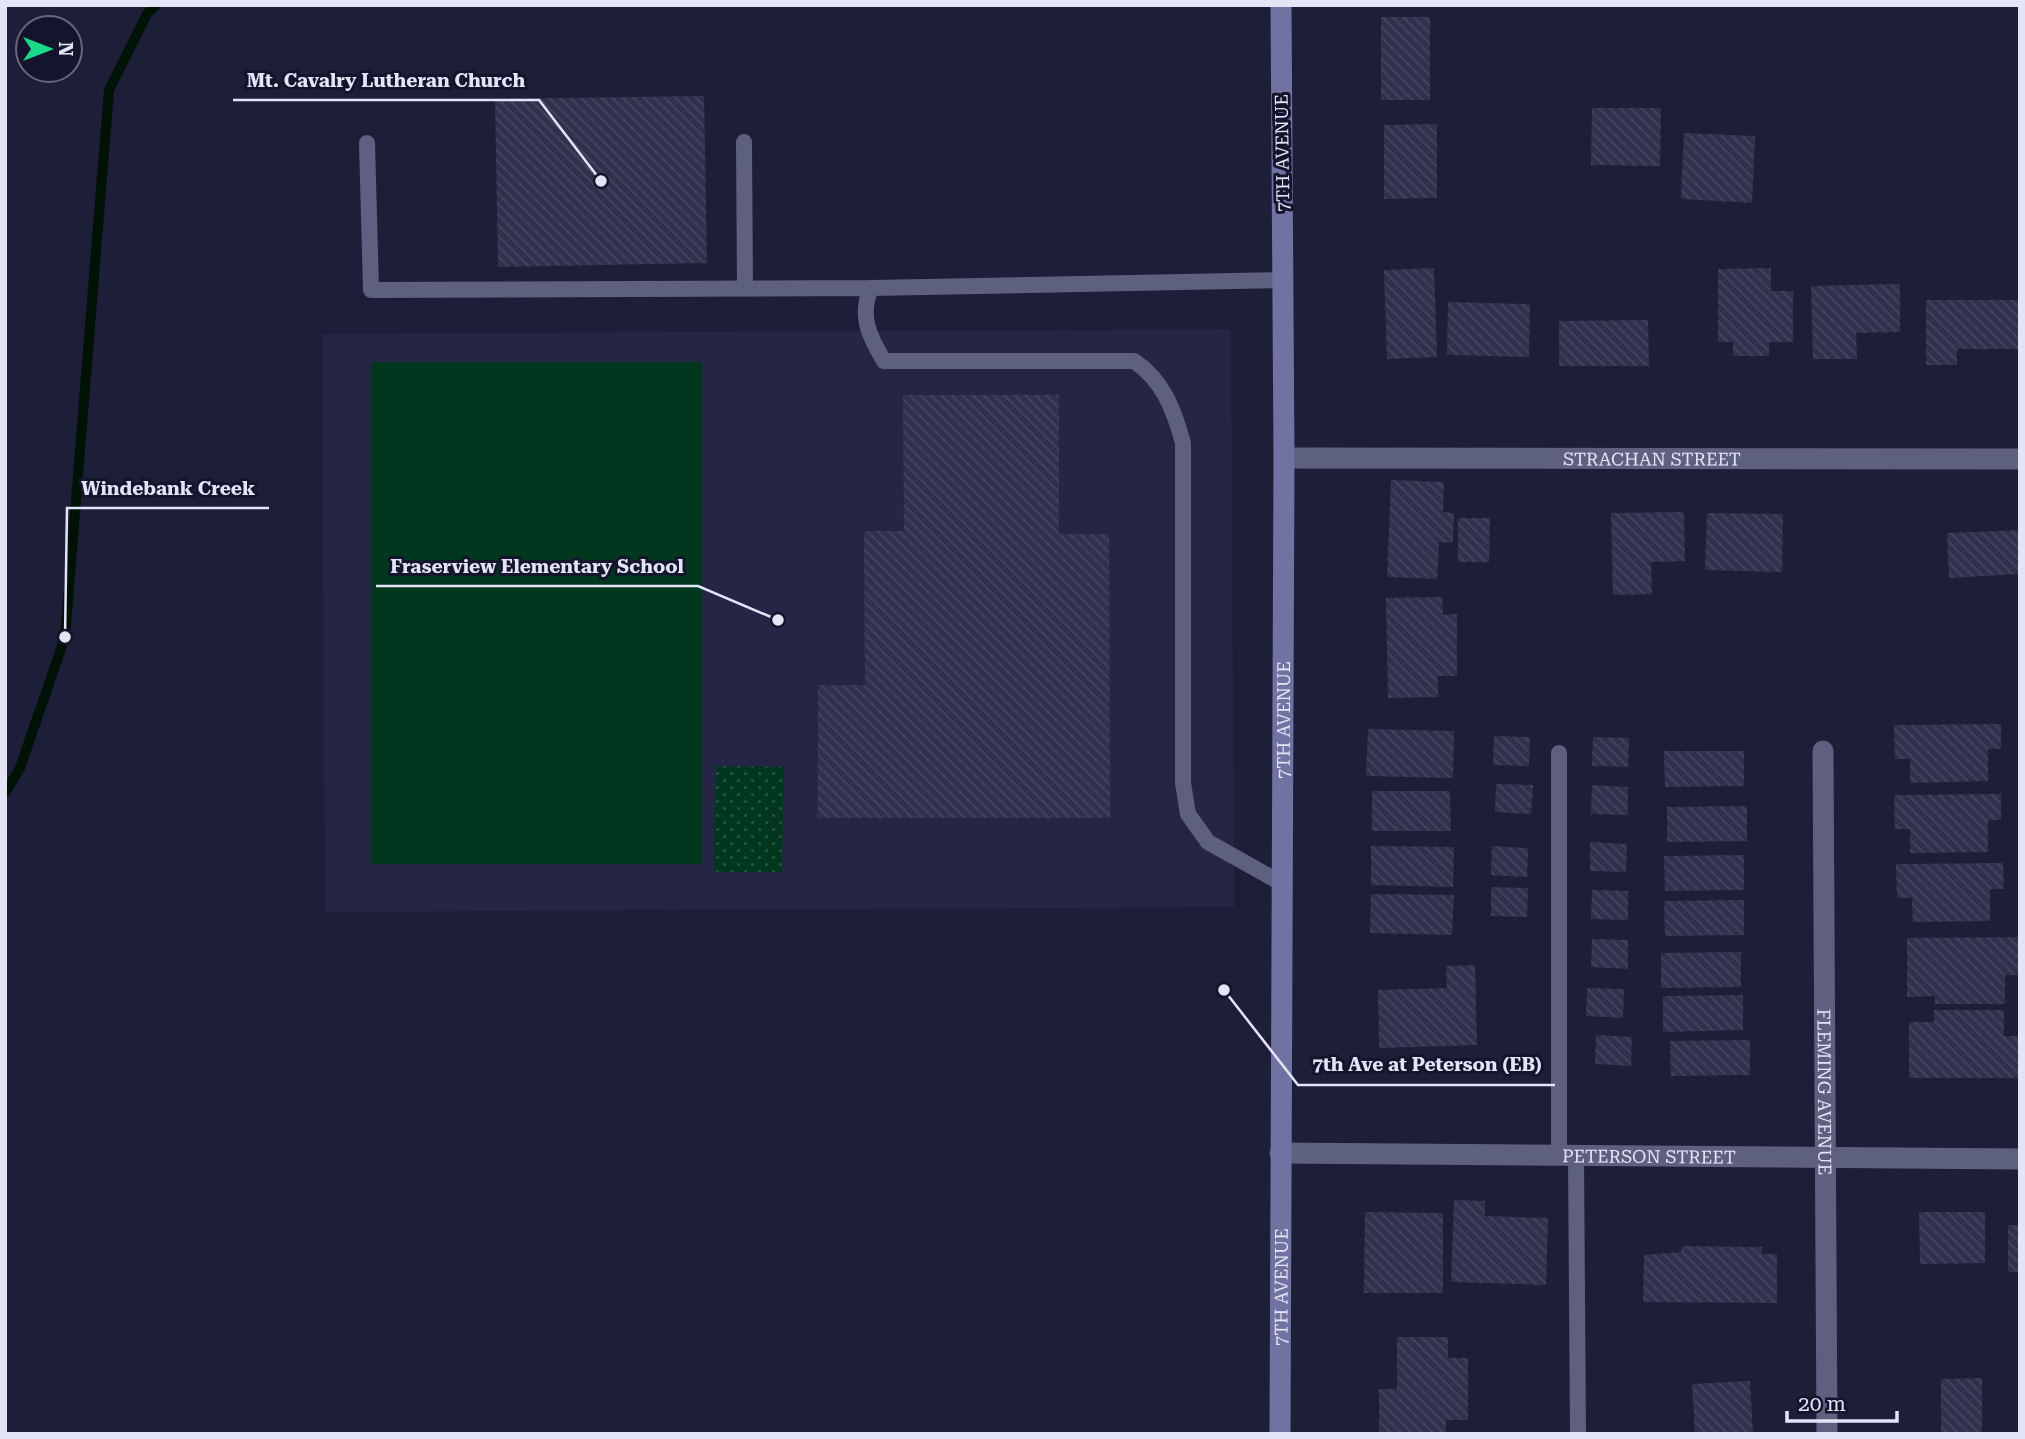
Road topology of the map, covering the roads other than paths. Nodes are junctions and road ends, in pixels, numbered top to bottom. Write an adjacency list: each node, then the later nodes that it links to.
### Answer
1 (1281, 5): 4 (street, 7TH AVENUE)
2 (744, 142): 5 (lane)
3 (367, 144): 5 (lane)
4 (1283, 280): 6 (lane); 7 (street, 7TH AVENUE)
5 (746, 288): 6 (lane)
6 (871, 288): 11 (lane)
7 (1284, 458): 8 (street, STRACHAN STREET); 11 (street, 7TH AVENUE)
8 (2020, 459)
9 (1824, 751): 14 (street, FLEMING AVENUE)
10 (1559, 753): 13 (lane)
11 (1282, 883): 12 (street, 7TH AVENUE)
12 (1280, 1153): 13 (street, PETERSON STREET); 16 (street, 7TH AVENUE)
13 (1568, 1156): 14 (street, PETERSON STREET); 17 (lane)
14 (1826, 1158): 15 (street, PETERSON STREET); 18 (street, FLEMING AVENUE)
15 (2020, 1159)
16 (1280, 1434)
17 (1578, 1434)
18 (1827, 1434)

